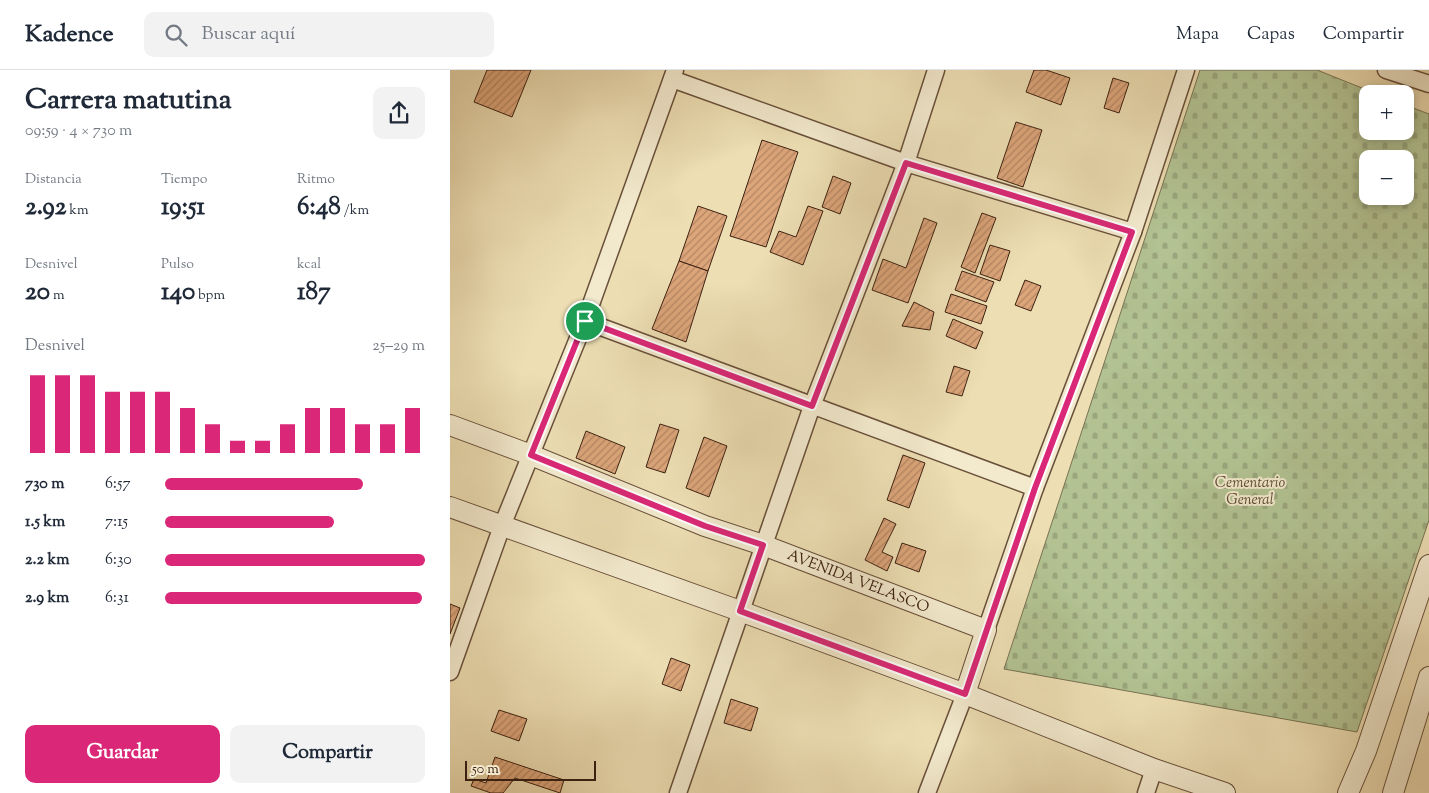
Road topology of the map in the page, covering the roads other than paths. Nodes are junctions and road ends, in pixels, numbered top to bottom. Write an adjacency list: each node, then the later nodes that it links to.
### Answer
1 (936, 70): 6 (street)
2 (1186, 70): 7 (street)
3 (1386, 70): 5 (street)
4 (674, 74): 6 (street); 8 (street)
5 (1429, 84)
6 (906, 163): 7 (street); 9 (street)
7 (1132, 232): 12 (street)
8 (585, 321): 9 (street); 11 (street)
9 (812, 406): 12 (street); 15 (street)
10 (450, 425): 11 (street, AVENIDA VELASCO)
11 (531, 455): 14 (street); 15 (street, AVENIDA VELASCO)
12 (1035, 488): 18 (street)
13 (450, 507): 14 (street)
14 (502, 526): 17 (street); 19 (street)
15 (763, 545): 17 (street); 18 (street, AVENIDA VELASCO)
16 (1429, 565): 27 (street)
17 (740, 611): 21 (street); 23 (street)
18 (986, 630): 21 (street)
19 (450, 672)
20 (1429, 677): 28 (street)
21 (965, 694): 22 (street); 24 (street)
22 (1154, 769): 25 (street); 26 (street)
23 (678, 793)
24 (927, 793)
25 (1146, 793)
26 (1225, 793)
27 (1348, 793)
28 (1392, 793)

